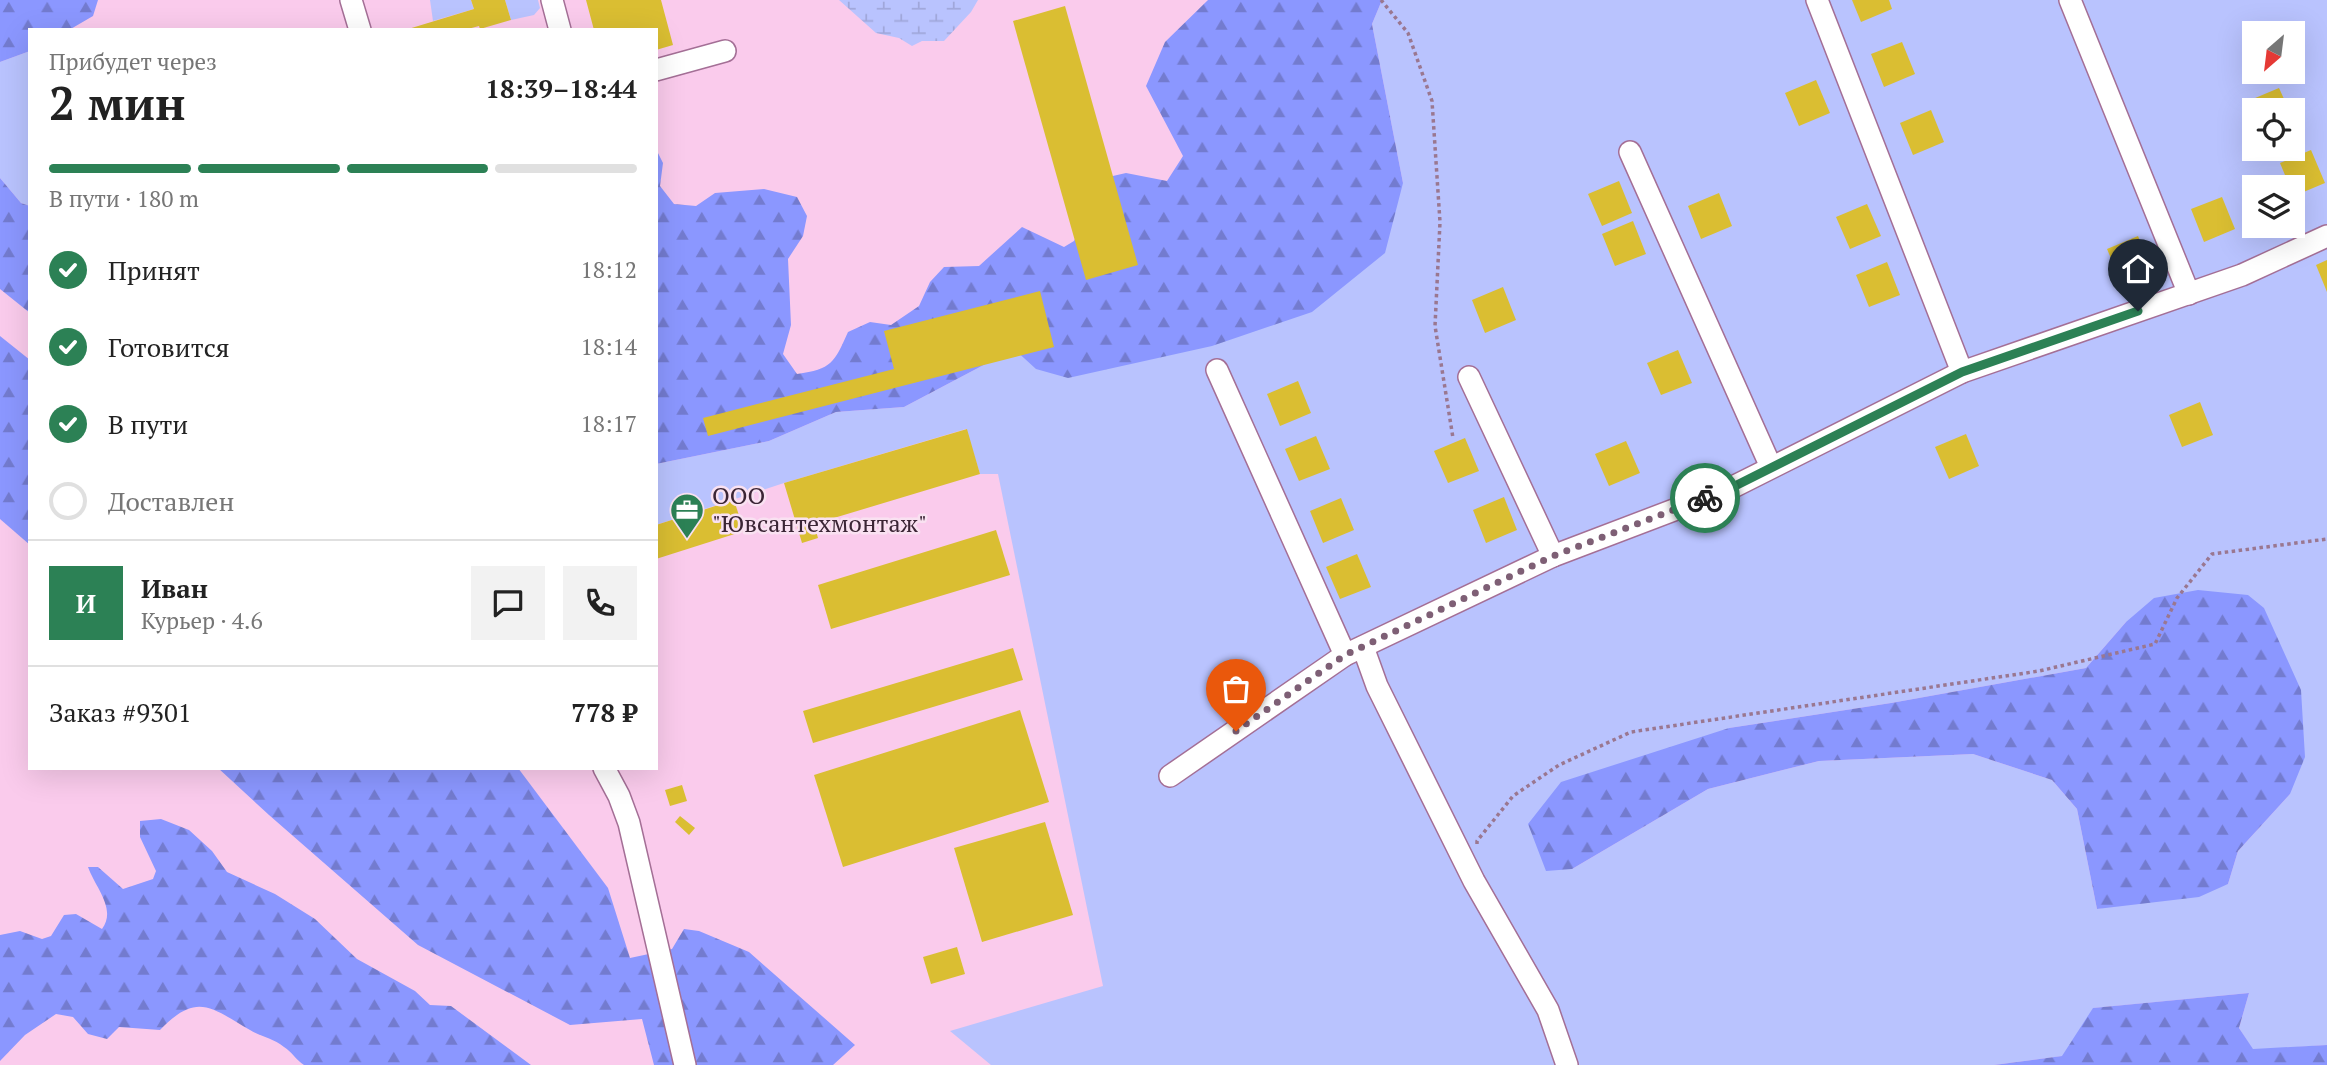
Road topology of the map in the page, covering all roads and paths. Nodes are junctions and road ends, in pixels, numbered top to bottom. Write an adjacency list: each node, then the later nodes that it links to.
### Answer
1 (351, 0): 6 (street)
2 (552, 0): 7 (street)
3 (1381, 0): 16 (path)
4 (1817, 0): 14 (street)
5 (2070, 0): 12 (street)
6 (359, 28)
7 (559, 28)
8 (725, 51): 9 (street)
9 (658, 69)
10 (1630, 152): 17 (street)
11 (2327, 236): 12 (street)
12 (2189, 293): 14 (street)
13 (1217, 370): 20 (street)
14 (1962, 372): 17 (street)
15 (1469, 377): 19 (street)
16 (1453, 438)
17 (1771, 467): 19 (street)
18 (2327, 539): 23 (path)
19 (1553, 556): 20 (street)
20 (1354, 651): 22 (street); 23 (street)
21 (605, 770): 24 (street)
22 (1170, 776)
23 (1474, 881): 25 (street)
24 (685, 1065)
25 (1567, 1065)

